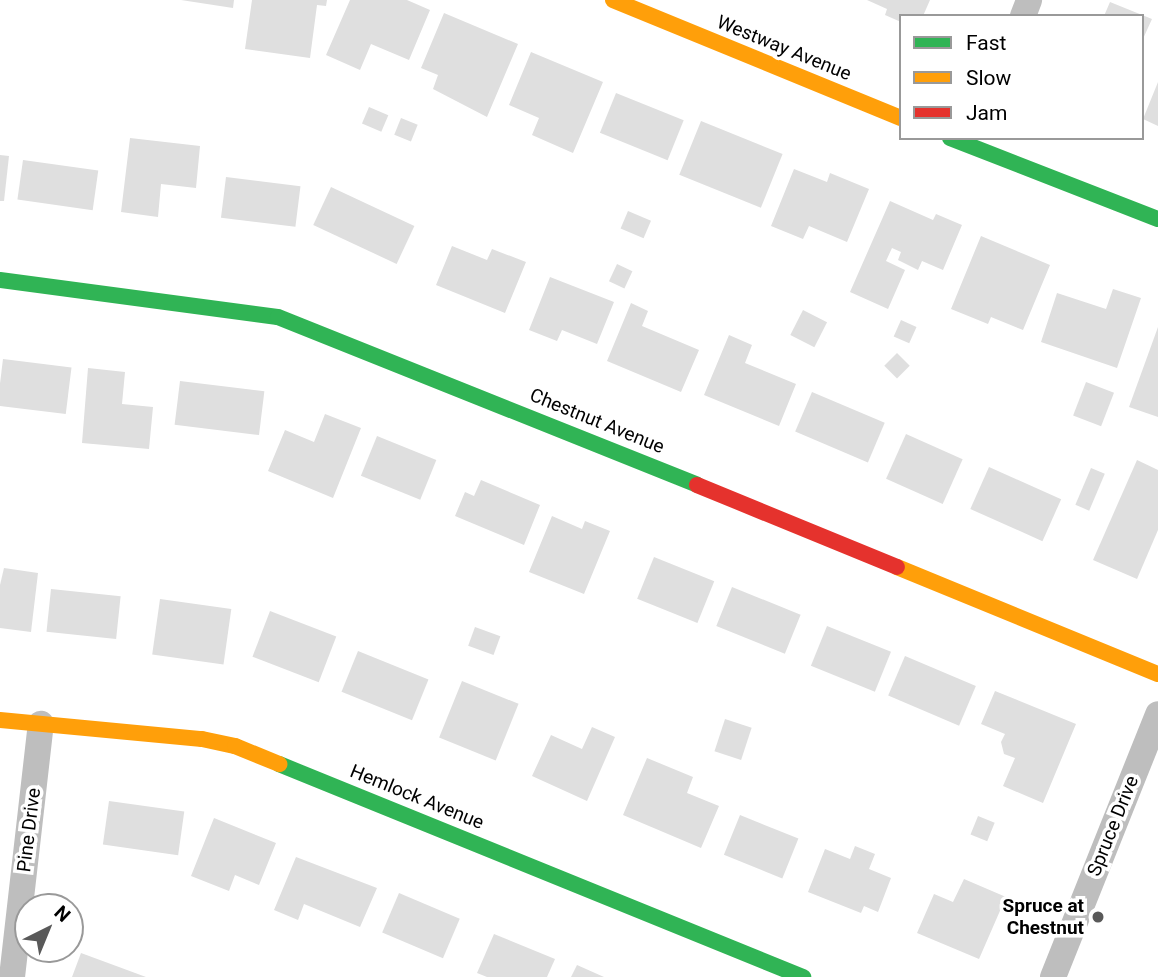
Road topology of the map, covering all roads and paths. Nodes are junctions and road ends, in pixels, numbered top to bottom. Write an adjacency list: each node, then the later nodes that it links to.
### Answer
1 (613, 0): 2 (street, Westway Avenue)
2 (899, 117)
3 (964, 141): 4 (street)
4 (1158, 219)
5 (0, 280): 6 (street, Chestnut Avenue)
6 (1158, 674)
7 (1158, 714): 12 (street, Spruce Drive)
8 (0, 720): 9 (street, Hemlock Avenue)
9 (41, 724): 10 (street, Pine Drive); 11 (street, Hemlock Avenue)
10 (12, 977)
11 (803, 977)
12 (1053, 977)

